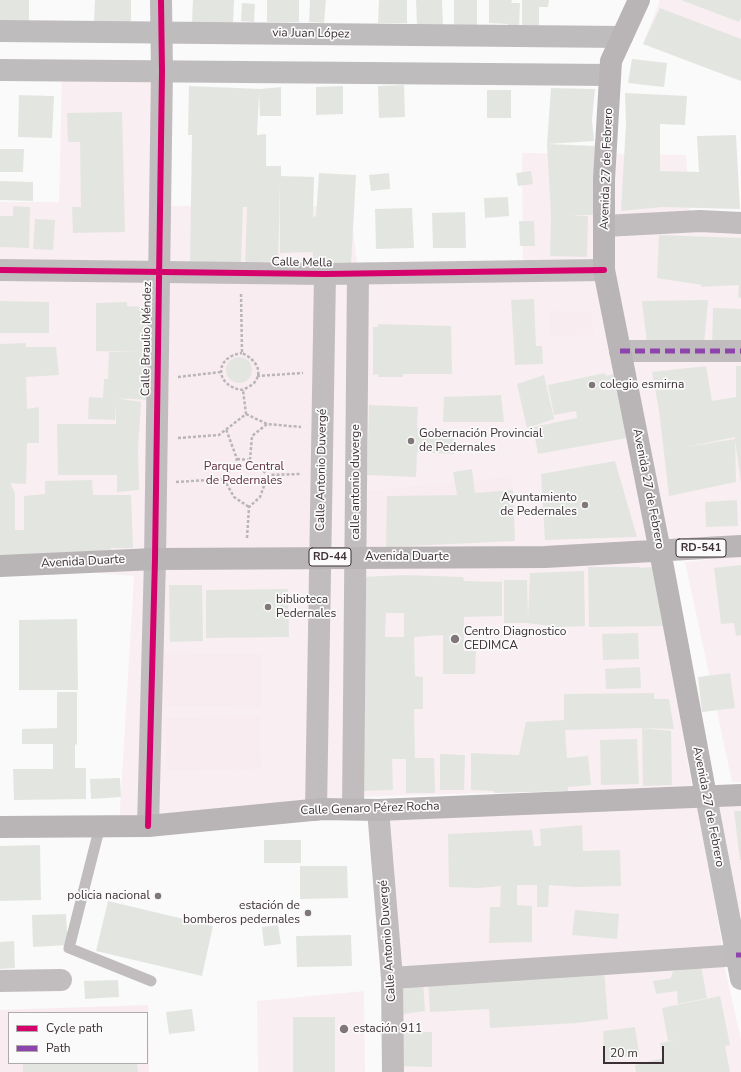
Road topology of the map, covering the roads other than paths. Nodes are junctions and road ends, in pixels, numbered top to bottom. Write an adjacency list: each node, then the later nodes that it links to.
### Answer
1 (161, 0): 4 (street, Calle Braulio Méndez)
2 (639, 0): 5 (main road, Avenida 27 de Febrero)
3 (0, 31): 4 (main road, via Juan López)
4 (162, 32): 5 (main road, via Juan López); 7 (street, Calle Braulio Méndez)
5 (622, 37): 8 (main road, Avenida 27 de Febrero)
6 (0, 70): 7 (main road)
7 (162, 71): 8 (main road); 13 (street, Calle Braulio Méndez)
8 (610, 75): 10 (main road, Avenida 27 de Febrero)
9 (741, 223): 10 (street)
10 (604, 226): 12 (main road, Avenida 27 de Febrero)
11 (0, 270): 13 (street, Calle Mella)
12 (604, 270): 15 (street, Calle Mella); 16 (main road, Avenida 27 de Febrero)
13 (159, 272): 14 (street, Calle Mella); 22 (street, Calle Braulio Méndez)
14 (325, 274): 15 (street, Calle Mella); 20 (street, Calle Antonio Duvergé)
15 (358, 274): 21 (street, calle antonio duverge)
16 (620, 351): 17 (street); 19 (main road, Avenida 27 de Febrero)
17 (741, 351)
18 (741, 546): 19 (main road, Avenida Duarte / RD-541)
19 (660, 551): 21 (main road, Avenida Duarte / RD-44); 25 (main road, Avenida 27 de Febrero)
20 (320, 557): 21 (main road, Avenida Duarte / RD-44); 22 (main road, Avenida Duarte / RD-44); 27 (street, Calle Antonio Duvergé)
21 (356, 557): 26 (street, calle antonio duverge)
22 (155, 559): 23 (main road, Avenida Duarte / RD-44); 30 (street, Calle Braulio Méndez)
23 (0, 566)
24 (741, 795): 25 (main road, Calle Genaro Pérez Rocha)
25 (706, 796): 28 (main road, Calle Genaro Pérez Rocha); 32 (main road, Avenida 27 de Febrero)
26 (353, 809): 27 (main road, Calle Genaro Pérez Rocha); 28 (main road, Calle Genaro Pérez Rocha)
27 (316, 810): 30 (main road, Calle Genaro Pérez Rocha)
28 (378, 810): 33 (street, Calle Antonio Duvergé)
29 (100, 826): 30 (main road, Calle Genaro Pérez Rocha); 31 (main road, Calle Genaro Pérez Rocha); 36 (lane)
30 (148, 826)
31 (0, 827)
32 (739, 955): 33 (street); 35 (main road, Avenida 27 de Febrero)
33 (392, 978): 38 (street, Calle Antonio Duvergé)
34 (61, 980): 37 (street)
35 (741, 980)
36 (151, 981)
37 (0, 982)
38 (392, 1072)

